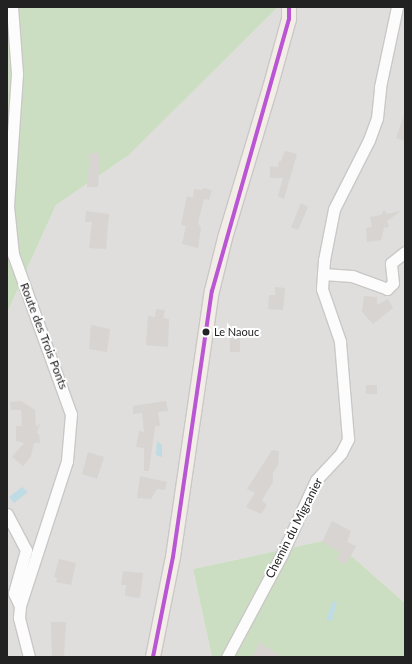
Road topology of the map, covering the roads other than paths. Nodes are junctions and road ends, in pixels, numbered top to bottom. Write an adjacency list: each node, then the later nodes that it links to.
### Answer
1 (12, 7): 7 (street, Route des Trois Ponts)
2 (289, 7): 9 (main road)
3 (397, 7): 5 (street, Chemin du Migranier)
4 (405, 252): 5 (street)
5 (323, 274): 10 (street, Chemin du Migranier)
6 (7, 514): 7 (street)
7 (20, 606): 8 (street, Route des Trois Ponts)
8 (29, 657)
9 (153, 657)
10 (227, 657)

